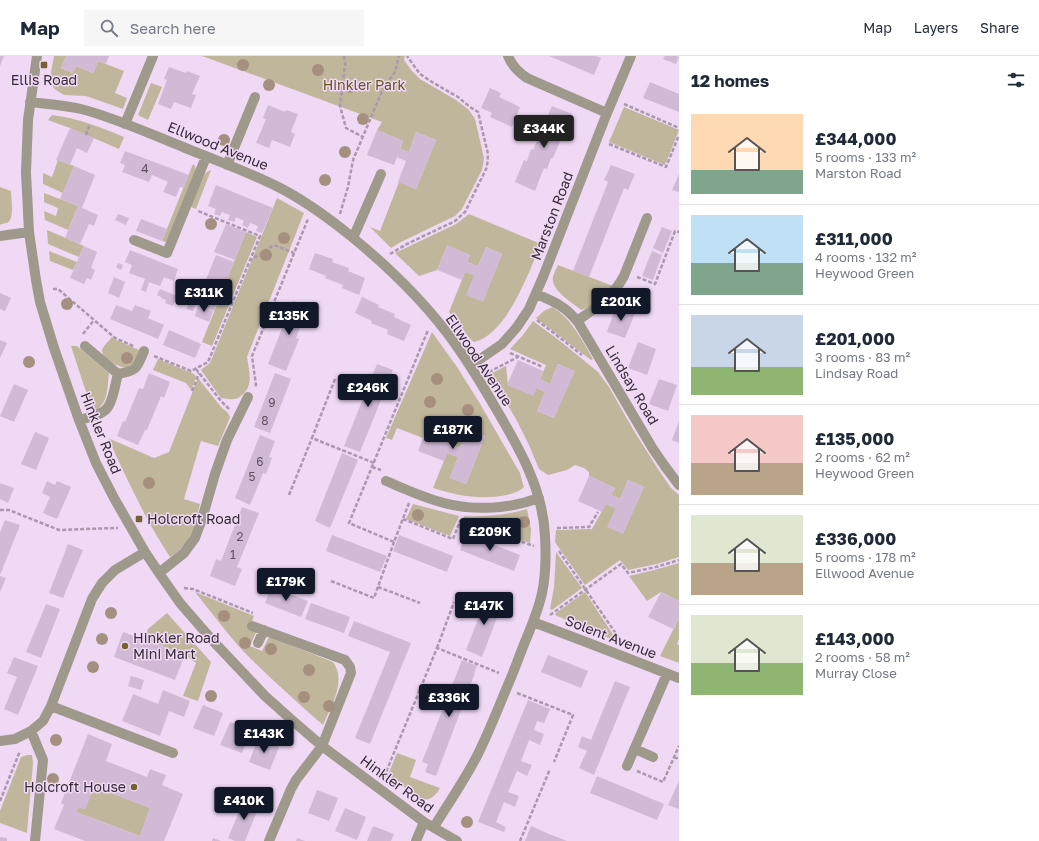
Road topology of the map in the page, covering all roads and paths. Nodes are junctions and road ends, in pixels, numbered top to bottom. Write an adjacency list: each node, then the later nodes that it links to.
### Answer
1 (37, 56): 10 (street, Hinkler Road)
2 (153, 56): 12 (street)
3 (344, 56): 15 (path)
4 (399, 56): 15 (path)
5 (407, 56): 30 (path)
6 (508, 56): 11 (street)
7 (631, 56): 9 (street, Marston Road)
8 (255, 97): 18 (street)
9 (613, 99): 11 (street, Marston Road); 13 (path)
10 (30, 102): 12 (street, Ellwood Avenue); 24 (street, Hinkler Road)
11 (607, 114): 16 (street, Marston Road)
12 (125, 124): 17 (street, Ellwood Avenue)
13 (679, 128)
14 (679, 135): 16 (path)
15 (363, 137): 23 (path)
16 (597, 139): 34 (street, Marston Road)
17 (206, 157): 18 (street, Ellwood Avenue); 20 (street)
18 (227, 165): 21 (street, Ellwood Avenue)
19 (381, 174): 27 (street)
20 (186, 206): 28 (street); 31 (path)
21 (313, 207): 23 (street, Ellwood Avenue); 29 (path)
22 (647, 218): 32 (street)
23 (335, 223): 27 (street, Ellwood Avenue)
24 (29, 232): 26 (street); 53 (street, Hinkler Road)
25 (679, 232): 32 (path)
26 (0, 236)
27 (353, 238): 30 (street, Ellwood Avenue)
28 (134, 240)
29 (294, 253): 31 (path); 51 (path)
30 (379, 260): 36 (street, Ellwood Avenue)
31 (249, 261): 45 (path)
32 (625, 273): 37 (street)
33 (53, 289): 40 (path)
34 (536, 294): 35 (street, Marston Road); 37 (street, Lindsay Road)
35 (527, 312): 39 (street, Marston Road); 42 (path)
36 (434, 317): 43 (street, Ellwood Avenue); 55 (path)
37 (577, 321): 57 (street, Lindsay Road)
38 (85, 346): 47 (street)
39 (498, 347): 41 (path); 43 (street, Marston Road)
40 (148, 353): 45 (path); 47 (street)
41 (519, 356): 44 (path); 48 (path)
42 (587, 360)
43 (470, 366): 48 (street, Ellwood Avenue)
44 (543, 367)
45 (196, 369): 46 (path)
46 (199, 373): 50 (path); 52 (path)
47 (118, 374): 53 (street)
48 (478, 378): 60 (street, Ellwood Avenue)
49 (335, 379): 54 (path)
50 (192, 391)
51 (248, 397): 52 (street)
52 (238, 418): 71 (street)
53 (79, 420): 64 (street, Hinkler Road)
54 (312, 438): 55 (path); 59 (path)
55 (374, 462): 66 (path)
56 (386, 481): 58 (street)
57 (679, 485)
58 (413, 492): 60 (street); 63 (path)
59 (289, 495)
60 (539, 498): 65 (street, Ellwood Avenue)
61 (0, 510): 64 (path)
62 (598, 512): 65 (path)
63 (403, 520): 66 (path); 67 (path)
64 (129, 524): 69 (street, Hinkler Road)
65 (545, 528): 67 (street, Ellwood Avenue)
66 (394, 542): 74 (path)
67 (545, 550): 78 (street, Ellwood Avenue)
68 (558, 550): 75 (path)
69 (145, 552): 71 (street, Hinkler Road); 88 (street)
70 (679, 560): 75 (path)
71 (159, 573): 73 (street, Hinkler Road)
72 (331, 582): 74 (path)
73 (168, 586): 79 (path); 91 (street, Hinkler Road)
74 (378, 586): 77 (path)
75 (586, 589): 78 (path); 81 (path)
76 (454, 602): 83 (path)
77 (420, 603)
78 (533, 622): 84 (street, Solent Avenue); 85 (street, Ellwood Avenue)
79 (252, 626): 80 (street)
80 (264, 630): 82 (street); 91 (street)
81 (621, 641)
82 (258, 643)
83 (437, 648): 85 (path); 100 (path)
84 (667, 674): 86 (street, Solent Avenue); 92 (street)
85 (510, 678): 87 (street, Ellwood Avenue)
86 (679, 678)
87 (506, 688): 97 (path); 103 (street, Ellwood Avenue)
88 (51, 706): 89 (street); 93 (street)
89 (29, 732): 90 (street); 101 (path); 104 (street)
90 (0, 741)
91 (322, 746): 100 (street, Hinkler Road); 105 (street)
92 (635, 749): 94 (street); 98 (street)
93 (173, 753)
94 (653, 757)
95 (674, 757): 96 (path)
96 (679, 759)
97 (554, 762)
98 (627, 766)
99 (550, 769): 108 (path)
100 (380, 789): 102 (street, Hinkler Road)
101 (0, 801)
102 (424, 822): 103 (street, Hinkler Road); 106 (street)
103 (434, 827): 107 (street, Hinkler Road)
104 (35, 841)
105 (269, 841)
106 (416, 841)
107 (457, 841)
108 (520, 841)

